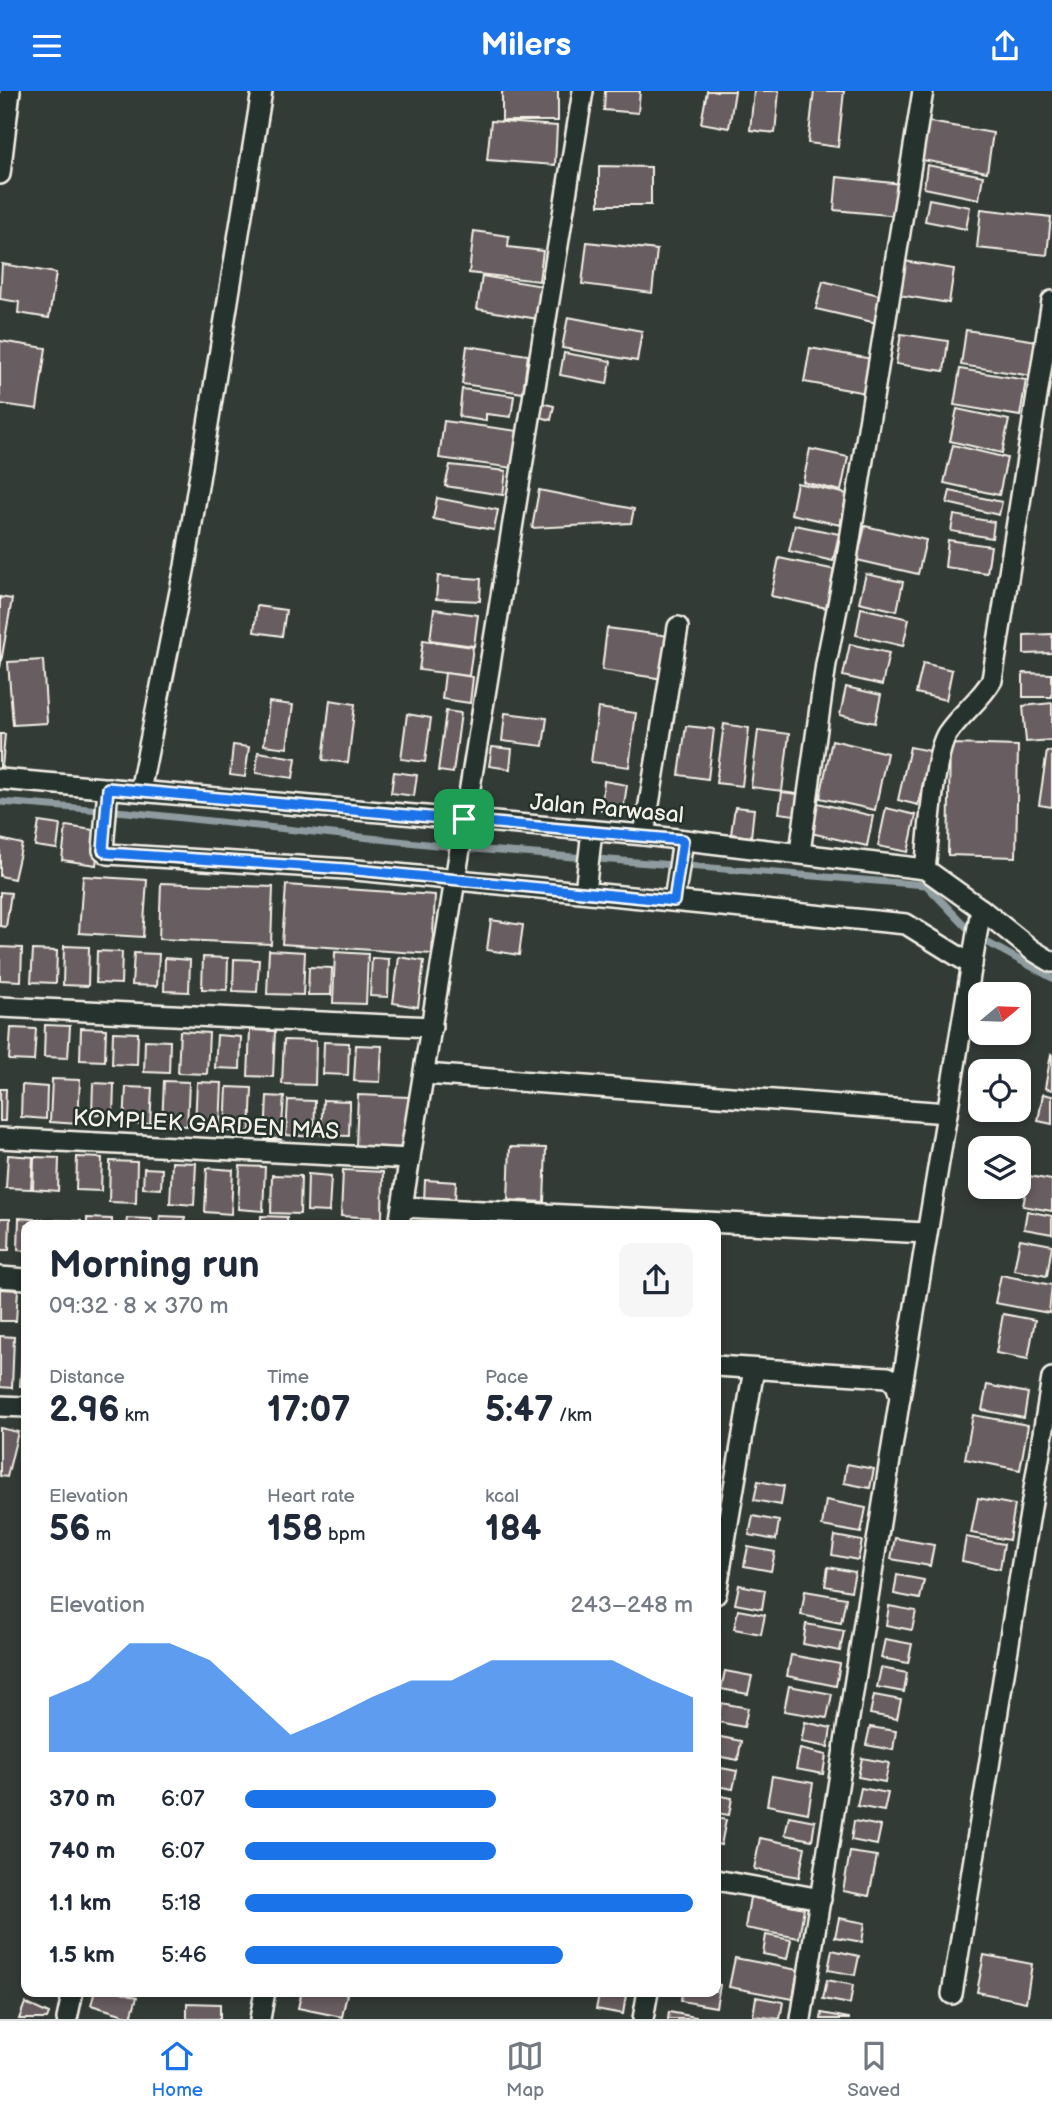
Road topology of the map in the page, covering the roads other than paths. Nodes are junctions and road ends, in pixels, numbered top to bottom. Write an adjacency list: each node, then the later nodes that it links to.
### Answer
1 (10, 91): 5 (street)
2 (262, 91): 9 (street)
3 (583, 91): 11 (street)
4 (923, 91): 15 (street)
5 (0, 174)
6 (1052, 301): 16 (street)
7 (678, 628): 12 (street)
8 (0, 779): 10 (street, Jalan Parwasal)
9 (140, 791): 10 (street, Jalan Parwasal); 11 (street, Jalan Parwasal)
10 (107, 794): 17 (street)
11 (463, 827): 13 (street, Jalan Parwasal); 17 (street)
12 (644, 835): 13 (street, Jalan Parwasal); 14 (street, Jalan Parwasal)
13 (591, 839): 19 (street)
14 (682, 847): 15 (street, Jalan Parwasal); 18 (street)
15 (800, 852): 16 (street, Jalan Parwasal)
16 (925, 869): 20 (street, Jalan Parwasal)
17 (457, 871): 19 (street); 24 (street)
18 (675, 891): 19 (street); 22 (street)
19 (585, 893)
20 (981, 909): 21 (street, Jalan Parwasal); 22 (street)
21 (1052, 962)
22 (972, 965): 26 (street)
23 (0, 1007): 24 (street)
24 (432, 1027): 25 (street)
25 (425, 1074): 26 (street); 28 (street)
26 (947, 1113): 32 (street)
27 (0, 1138): 28 (street, KOMPLEK GARDEN MAS)
28 (410, 1159): 29 (street)
29 (400, 1216): 30 (street)
30 (524, 1220)
31 (721, 1226): 32 (street)
32 (927, 1233): 38 (street)
33 (0, 1277): 34 (street)
34 (21, 1279)
35 (721, 1366): 36 (street)
36 (754, 1369): 38 (street); 41 (street)
37 (1052, 1378): 44 (street)
38 (900, 1397): 43 (street)
39 (0, 1406): 40 (street)
40 (21, 1407)
41 (721, 1564)
42 (721, 1880): 43 (street)
43 (821, 1899): 51 (street)
44 (953, 1994)
45 (72, 1997): 48 (street)
46 (264, 1997): 49 (street)
47 (647, 1997): 50 (street)
48 (67, 2019)
49 (260, 2019)
50 (643, 2019)
51 (801, 2019)

